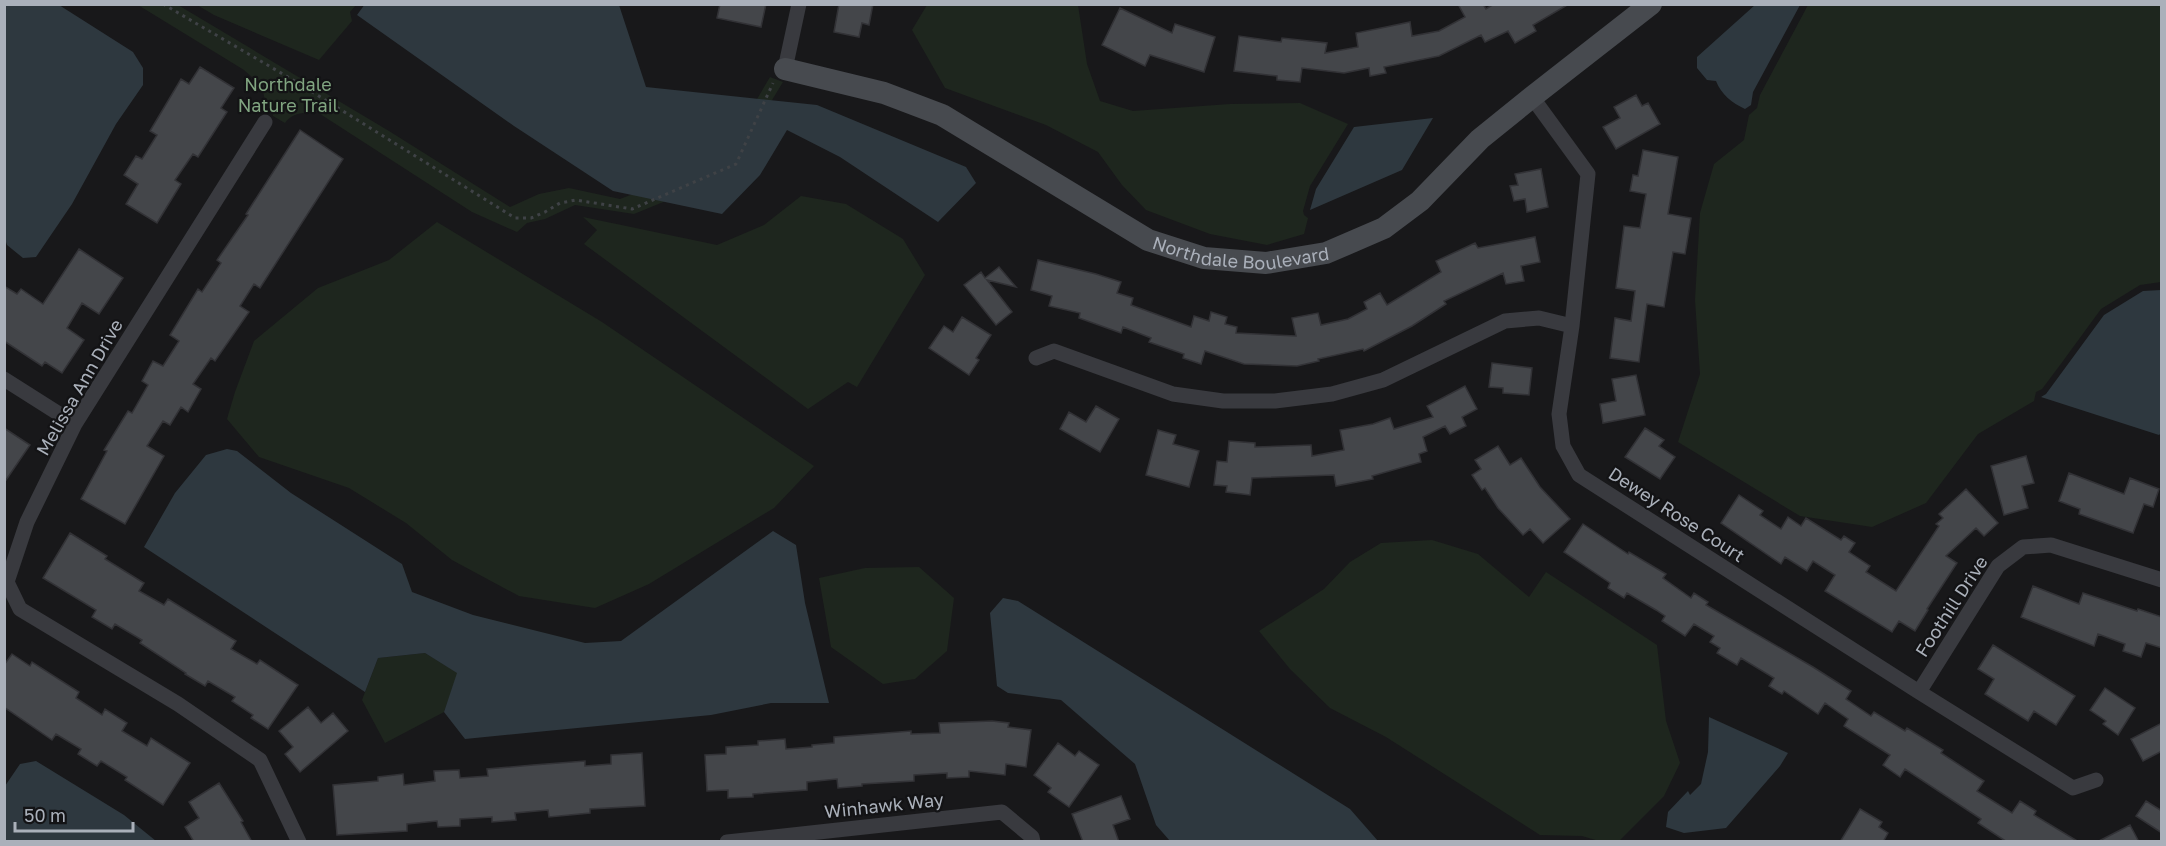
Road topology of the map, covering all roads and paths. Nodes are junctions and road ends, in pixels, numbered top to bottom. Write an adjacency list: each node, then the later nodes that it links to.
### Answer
1 (163, 4): 5 (path)
2 (799, 4): 4 (street)
3 (1652, 4): 6 (street, Northdale Boulevard)
4 (785, 69): 6 (street, Northdale Boulevard)
5 (767, 92)
6 (1532, 97): 8 (street, Dewey Rose Court)
7 (265, 122): 11 (street, Melissa Ann Drive)
8 (1572, 326): 9 (street); 13 (street, Dewey Rose Court)
9 (1036, 358)
10 (4, 379): 11 (street)
11 (75, 424): 16 (street, Melissa Ann Drive)
12 (2162, 580): 13 (street, Foothill Drive)
13 (1919, 692): 14 (street, Dewey Rose Court)
14 (2096, 780)
15 (743, 841): 17 (street, Winhawk Way); 18 (street, Winhawk Way)
16 (299, 842)
17 (727, 842)
18 (1033, 842)

